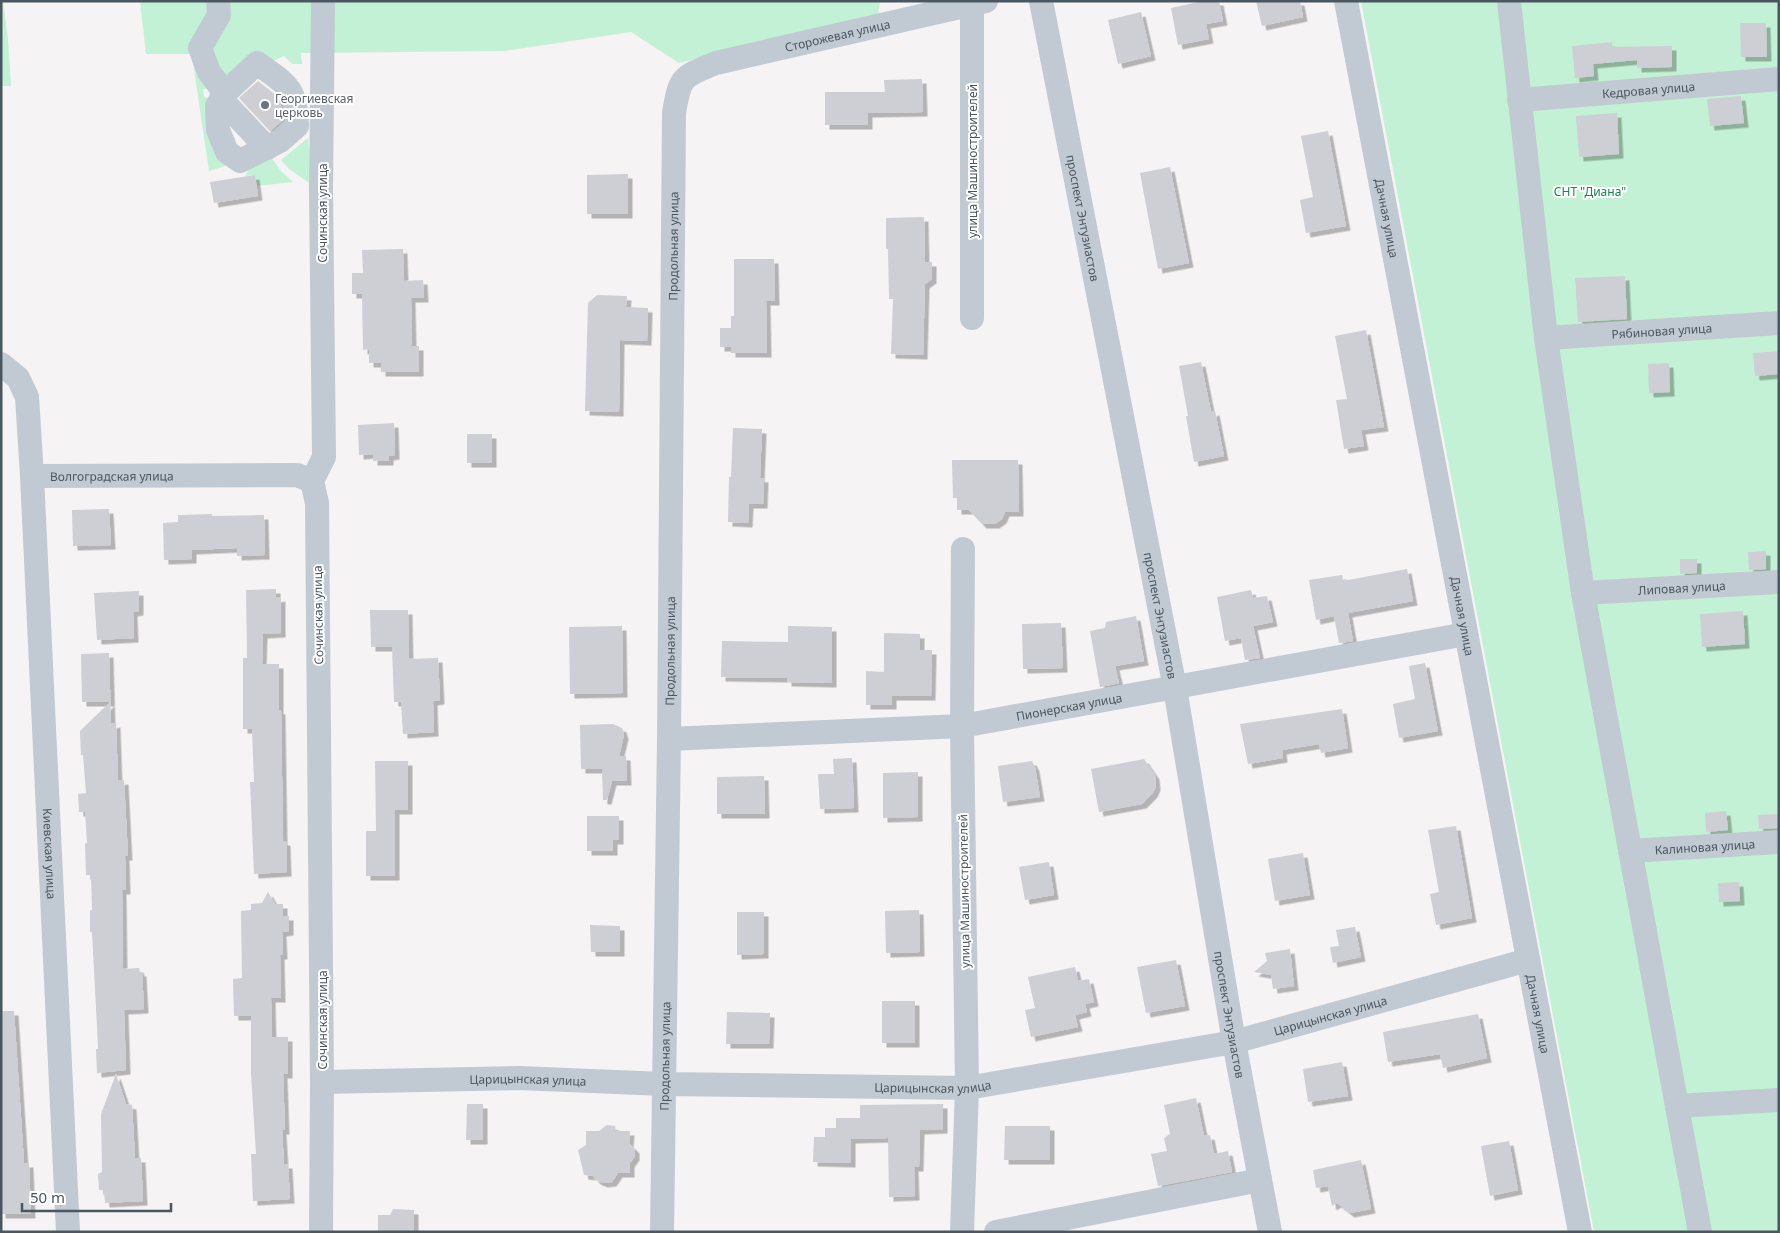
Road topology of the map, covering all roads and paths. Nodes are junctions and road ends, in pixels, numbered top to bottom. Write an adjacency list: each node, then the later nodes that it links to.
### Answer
1 (218, 1): 9 (street)
2 (323, 1): 17 (street, Сочинская улица)
3 (1041, 1): 22 (street, проспект Энтузиастов)
4 (1346, 1): 21 (street, Дачная улица)
5 (1509, 1): 10 (street)
6 (979, 3): 7 (street, Сторожевая улица); 12 (street, улица Машиностроителей)
7 (690, 74): 24 (street, Продольная улица)
8 (1779, 79): 10 (street, Кедровая улица)
9 (223, 96): 11 (street); 11 (street); 11 (street)
10 (1519, 100): 14 (street)
11 (267, 148)
12 (972, 318)
13 (1779, 323): 14 (street, Рябиновая улица)
14 (1546, 338): 20 (street)
15 (1, 364): 16 (street, Волгоградская улица)
16 (32, 476): 17 (street, Волгоградская улица); 35 (street, Киевская улица)
17 (312, 481): 29 (street, Сочинская улица)
18 (963, 549): 23 (street, улица Машиностроителей)
19 (1779, 582): 20 (street, Липовая улица)
20 (1583, 593): 26 (street)
21 (1466, 634): 22 (street, Пионерская улица); 27 (street, Дачная улица)
22 (1175, 688): 23 (street, Пионерская улица); 28 (street, проспект Энтузиастов)
23 (962, 726): 24 (street, Пионерская улица); 31 (street, улица Машиностроителей)
24 (669, 739): 30 (street, Продольная улица)
25 (1779, 842): 26 (street, Калиновая улица)
26 (1630, 851): 33 (street)
27 (1528, 960): 28 (street, Царицынская улица); 41 (street, Дачная улица)
28 (1234, 1042): 31 (street, Царицынская улица); 34 (street, проспект Энтузиастов)
29 (322, 1082): 30 (street, Царицынская улица); 36 (street, Сочинская улица)
30 (664, 1084): 31 (street, Царицынская улица); 37 (street, Продольная улица)
31 (967, 1088): 38 (street, улица Машиностроителей)
32 (1779, 1100): 33 (street)
33 (1677, 1106): 42 (street)
34 (1260, 1180): 39 (street); 40 (street, проспект Энтузиастов)
35 (68, 1232)
36 (321, 1232)
37 (662, 1232)
38 (962, 1232)
39 (996, 1232)
40 (1270, 1232)
41 (1580, 1232)
42 (1700, 1232)

